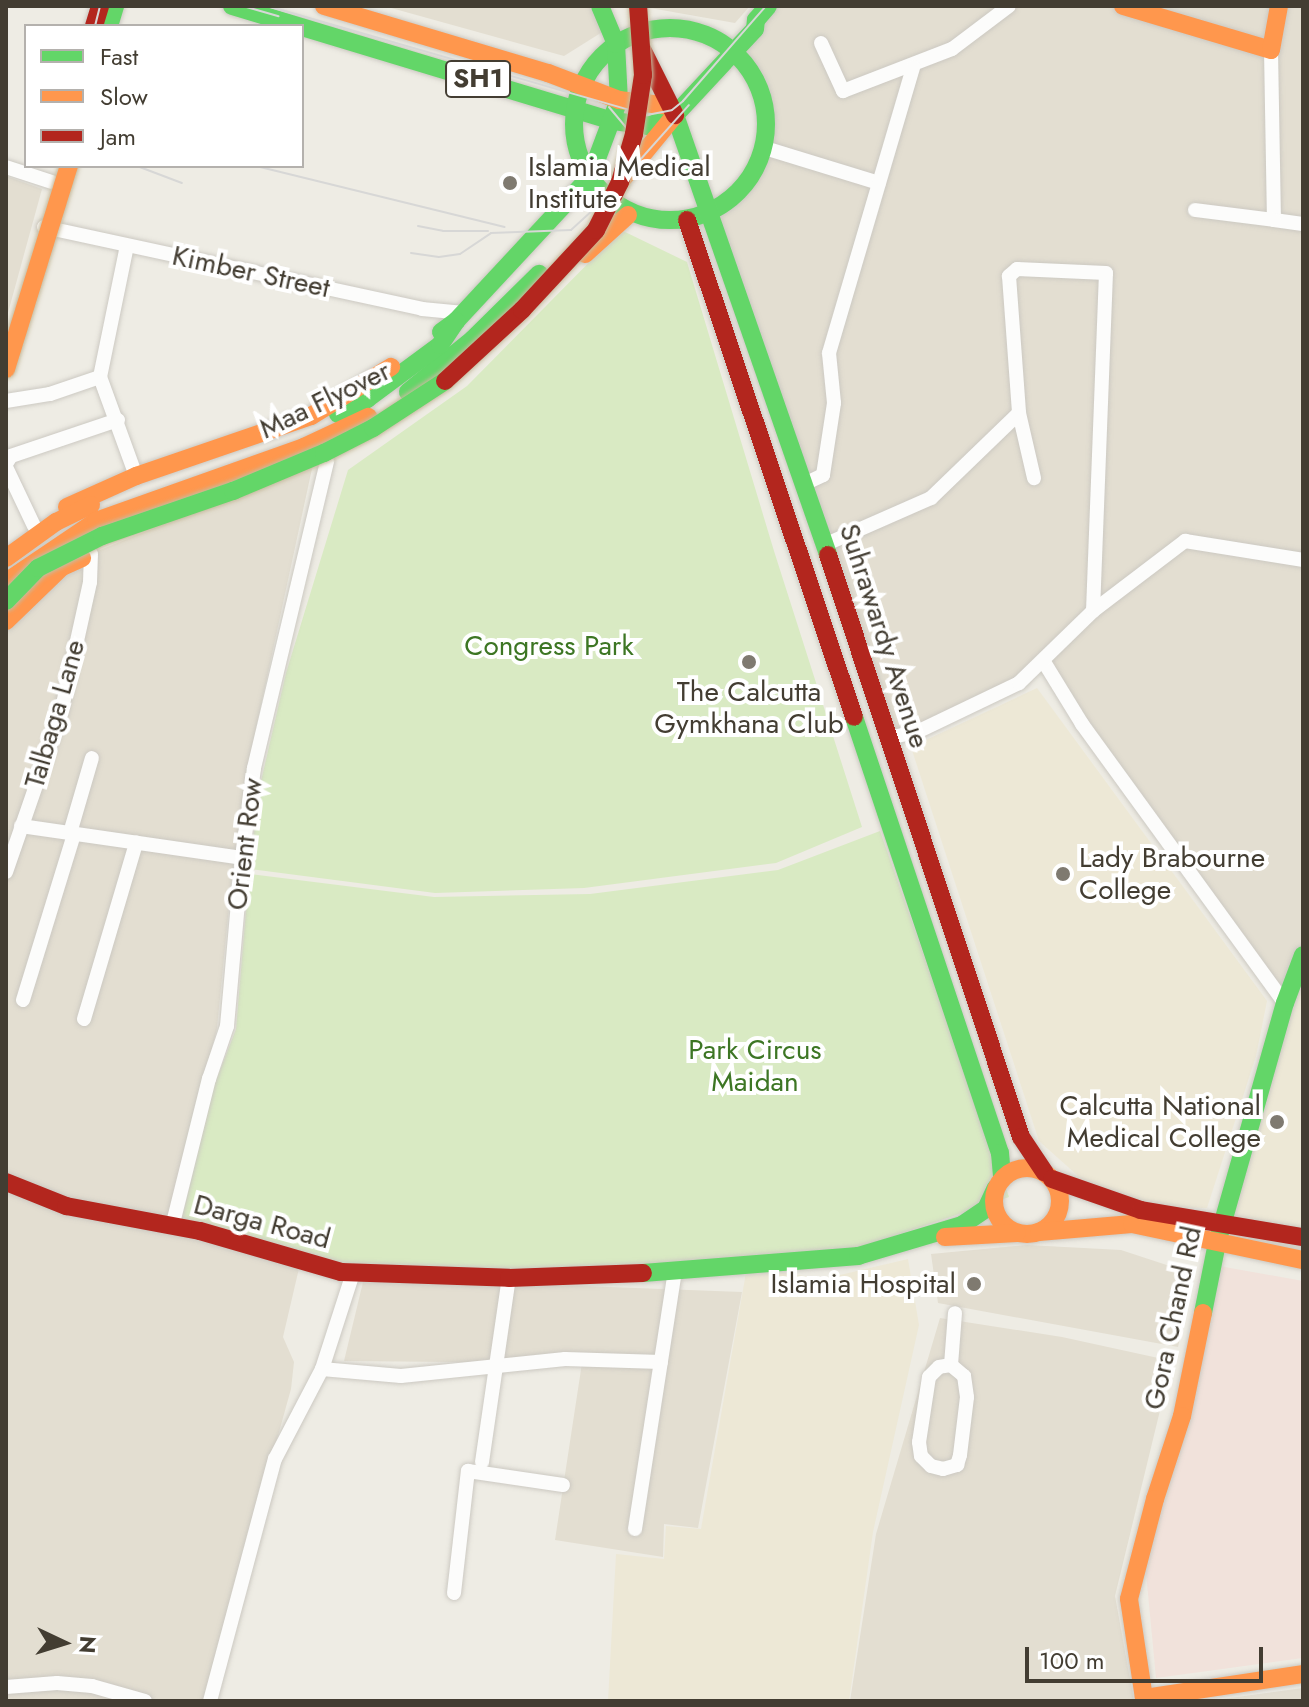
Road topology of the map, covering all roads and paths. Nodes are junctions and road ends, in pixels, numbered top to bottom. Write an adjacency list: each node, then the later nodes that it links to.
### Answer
1 (232, 6): 10 (main road, SH1)
2 (324, 6): 18 (main road, SH1)
3 (600, 6): 14 (main road)
4 (625, 6): 12 (main road, Suhrawardy Avenue)
5 (638, 6): 58 (main road, bridge)
6 (1009, 6): 17 (street)
7 (1123, 6): 16 (main road)
8 (1279, 6): 16 (main road)
9 (765, 10): 15 (main road, Maa Flyover)
10 (292, 24)
11 (304, 28): 20 (main road, SH1)
12 (635, 34): 14 (main road); 15 (main road); 21 (main road, Suhrawardy Avenue)
13 (821, 43): 17 (street)
14 (616, 44): 18 (main road); 19 (main road)
15 (730, 47): 21 (main road, Maa Flyover); 23 (main road)
16 (1271, 50): 34 (street)
17 (913, 67): 28 (street)
18 (583, 84): 19 (main road); 20 (main road)
19 (619, 100): 21 (main road); 22 (main road)
20 (575, 109): 22 (main road); 27 (main road)
21 (672, 110): 22 (main road); 29 (main road, Maa Flyover); 31 (main road, Suhrawardy Avenue)
22 (614, 121): 27 (main road)
23 (765, 148): 28 (street); 31 (main road)
24 (6, 167): 26 (street)
25 (68, 168): 40 (main road, bridge)
26 (54, 174): 36 (main road)
27 (590, 177): 29 (main road); 38 (main road)
28 (879, 183): 49 (street)
29 (608, 198): 32 (main road); 56 (main road, Maa Flyover)
30 (1195, 210): 34 (street)
31 (712, 212): 33 (main road); 49 (main road, Suhrawardy Avenue)
32 (628, 215): 33 (main road); 45 (main road, Maa Flyover)
33 (687, 220): 73 (main road, Suhrawardy Avenue)
34 (1274, 220): 35 (street)
35 (1303, 224)
36 (40, 226): 37 (street, Kimber Street); 39 (main road)
37 (127, 246): 38 (street, Kimber Street); 41 (street)
38 (460, 317): 47 (main road); 54 (main road, Maa Flyover)
39 (6, 345)
40 (6, 369)
41 (100, 377): 42 (street); 44 (street)
42 (6, 401)
43 (1019, 413): 48 (street); 52 (street); 57 (street)
44 (118, 420): 46 (street); 47 (street)
45 (327, 462): 53 (main road, Maa Flyover); 65 (street, Orient Row)
46 (6, 466): 50 (street)
47 (136, 476): 50 (main road)
48 (1034, 478)
49 (804, 484): 52 (main road, Suhrawardy Avenue)
50 (34, 526): 51 (main road)
51 (6, 543)
52 (824, 545): 60 (main road, Suhrawardy Avenue)
53 (91, 554): 58 (main road, Maa Flyover); 62 (street, Talbaga Lane)
54 (6, 558)
55 (1303, 560): 57 (street)
56 (6, 582)
57 (1093, 611): 59 (street)
58 (7, 614)
59 (1044, 662): 60 (street); 69 (street)
60 (889, 738): 71 (main road, Suhrawardy Avenue)
61 (92, 758): 63 (street)
62 (21, 826): 63 (street); 66 (street, Talbaga Lane)
63 (72, 834): 64 (street); 68 (street)
64 (136, 843): 65 (street); 70 (street)
65 (242, 858): 75 (street, Orient Row)
66 (6, 872)
67 (1303, 955): 69 (main road, Gora Chand Rd)
68 (23, 1000)
69 (1285, 1003): 74 (main road, Gora Chand Rd)
70 (84, 1019)
71 (1048, 1176): 73 (main road); 74 (main road); 76 (main road)
72 (6, 1182): 75 (main road, Darga Road)
73 (999, 1183): 77 (main road); 79 (main road, Darga Road)
74 (1222, 1224): 78 (main road); 80 (main road, Gora Chand Rd)
75 (172, 1227): 83 (main road, Darga Road)
76 (1039, 1232): 77 (main road); 80 (main road)
77 (1017, 1233): 79 (main road, Darga Road)
78 (1303, 1237)
79 (929, 1238): 82 (main road, Darga Road)
80 (1217, 1243): 81 (main road); 96 (main road, Gora Chand Rd)
81 (1303, 1260)
82 (675, 1271): 84 (main road, Darga Road); 86 (street)
83 (353, 1273): 84 (main road, Darga Road); 89 (street)
84 (509, 1278): 88 (street)
85 (955, 1313): 87 (street)
86 (661, 1362): 88 (street); 92 (street)
87 (951, 1365): 87 (street)
88 (496, 1366): 89 (street); 90 (street)
89 (322, 1369): 98 (street)
90 (482, 1462)
91 (563, 1485): 93 (street)
92 (635, 1529)
93 (454, 1593)
94 (1303, 1674): 96 (main road)
95 (6, 1687): 97 (street)
96 (1144, 1699)
97 (145, 1701)
98 (210, 1701)

